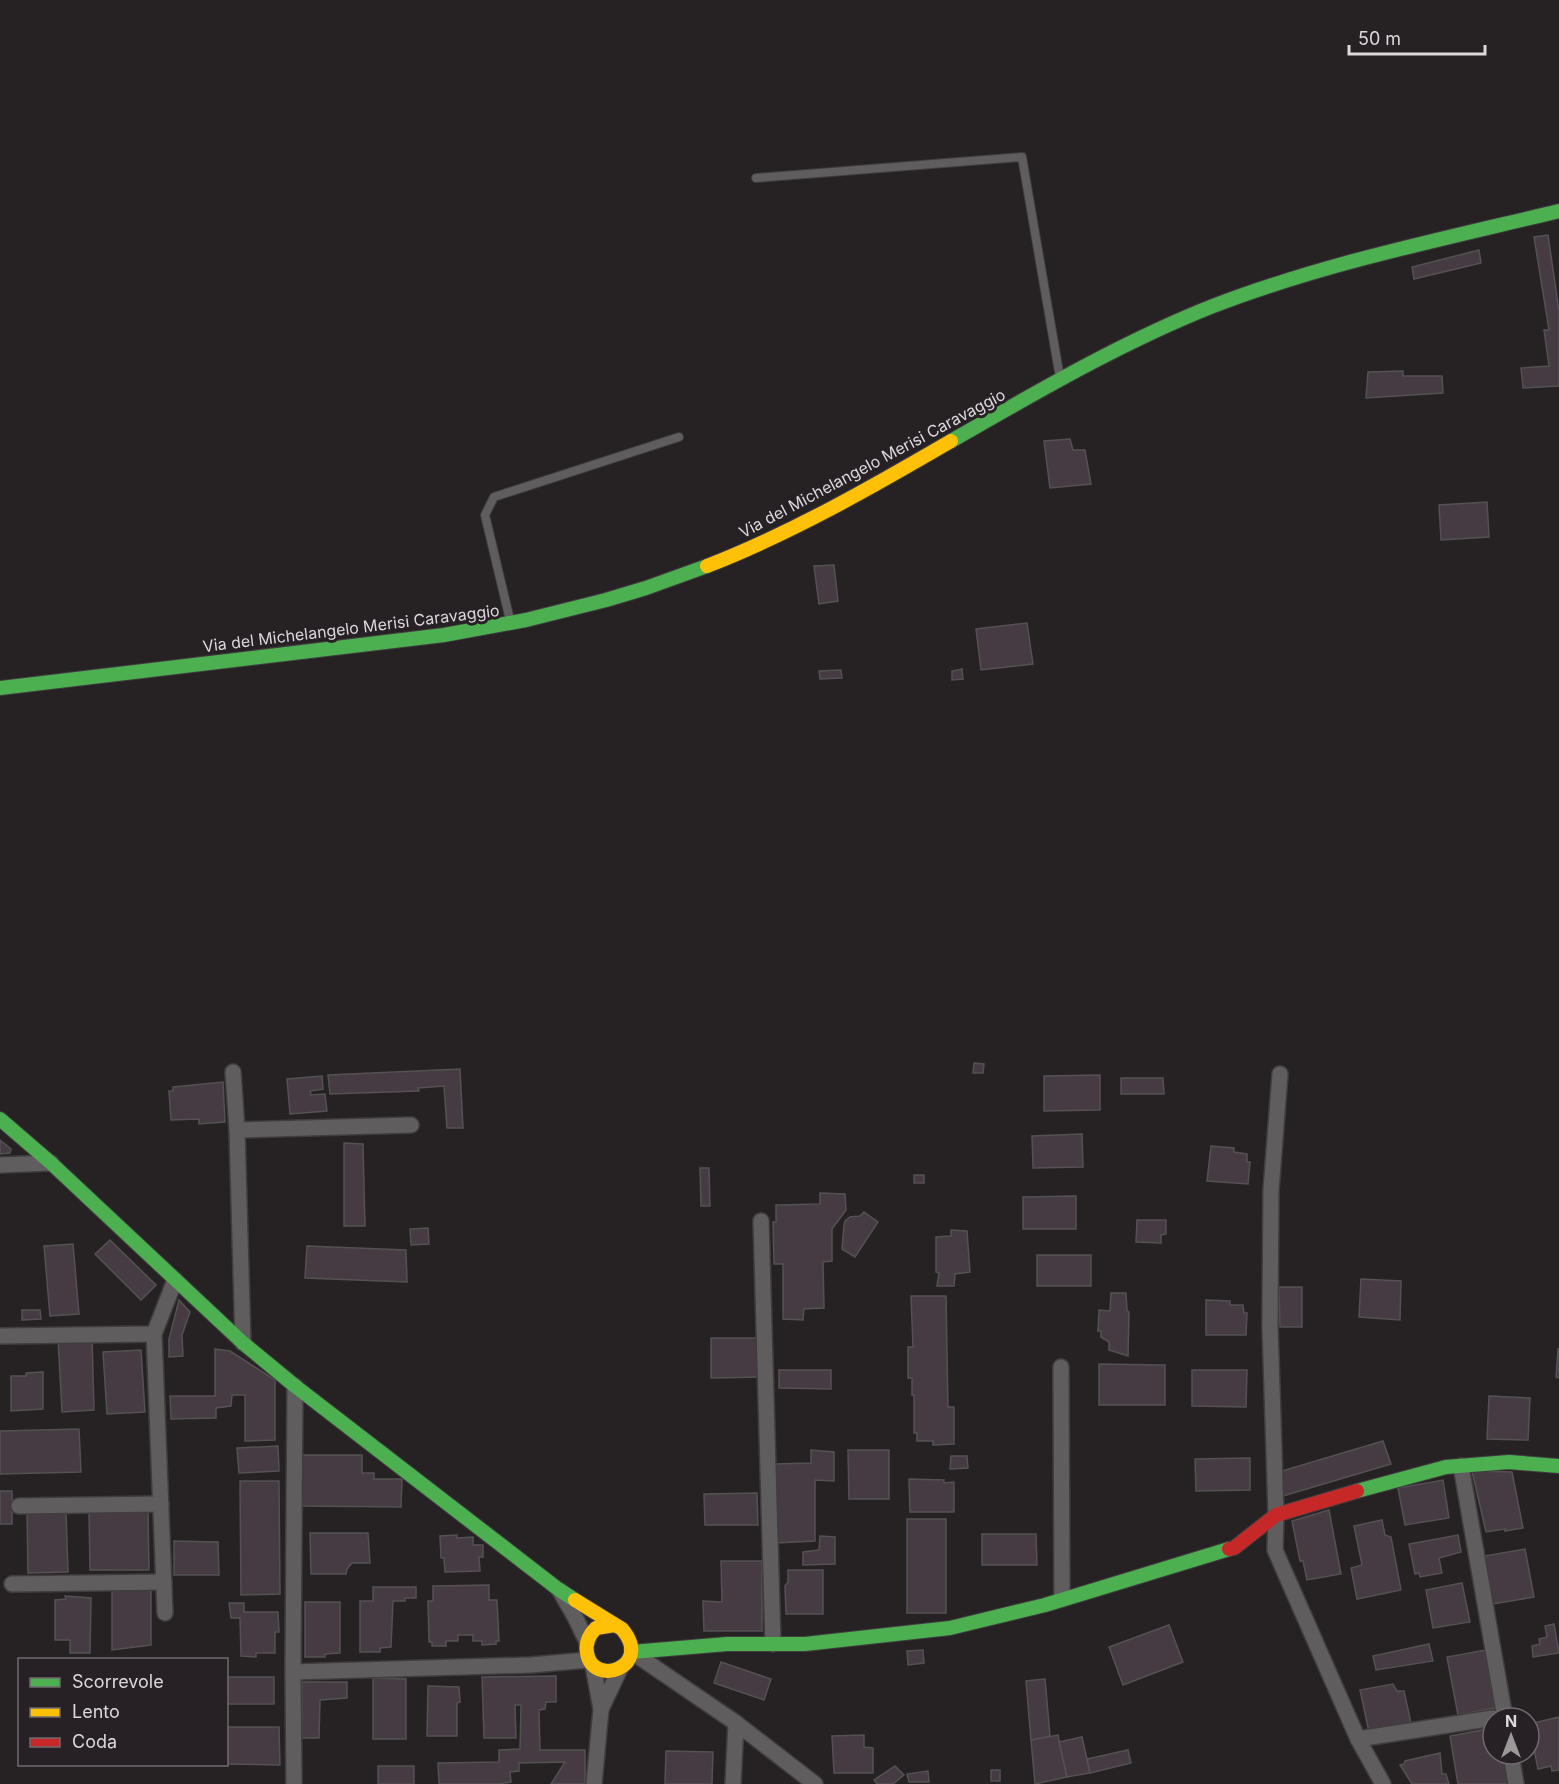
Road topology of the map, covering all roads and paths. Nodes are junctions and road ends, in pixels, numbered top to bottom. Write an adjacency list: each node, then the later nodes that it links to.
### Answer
1 (756, 178): 3 (lane)
2 (1559, 211): 3 (street, Via del Michelangelo Merisi Caravaggio)
3 (1060, 380): 5 (street, Via del Michelangelo Merisi Caravaggio)
4 (680, 436): 5 (lane)
5 (512, 624): 6 (street, Via del Michelangelo Merisi Caravaggio)
6 (0, 688)
7 (233, 1072): 11 (street)
8 (1280, 1074): 25 (street)
9 (0, 1119): 12 (street)
10 (411, 1125): 11 (street)
11 (237, 1130): 18 (street)
12 (51, 1163): 13 (street); 15 (street)
13 (0, 1165)
14 (760, 1221): 33 (street)
15 (175, 1280): 16 (street); 18 (street)
16 (154, 1334): 17 (street); 23 (street)
17 (0, 1336)
18 (243, 1343): 20 (street)
19 (1061, 1367): 29 (street)
20 (295, 1386): 28 (street); 37 (street)
21 (1461, 1466): 22 (street); 25 (street); 38 (street)
22 (1559, 1466)
23 (161, 1504): 24 (street); 26 (street)
24 (18, 1506)
25 (1276, 1515): 29 (street); 42 (street)
26 (164, 1582): 27 (street); 30 (street)
27 (12, 1584)
28 (558, 1589): 31 (street); 32 (street)
29 (1062, 1599): 33 (street)
30 (165, 1613)
31 (615, 1625): 32 (street); 34 (street)
32 (586, 1642): 35 (street)
33 (773, 1644): 34 (street)
34 (632, 1652): 36 (street); 41 (street)
35 (591, 1663): 36 (street); 37 (street); 39 (street)
36 (620, 1669): 39 (street)
37 (292, 1672): 44 (street)
38 (1497, 1706)
39 (601, 1709): 45 (street)
40 (1481, 1721): 42 (street)
41 (736, 1723): 46 (street); 47 (street)
42 (1358, 1738): 48 (street)
43 (1513, 1766): 49 (street)
44 (294, 1784)
45 (594, 1784)
46 (734, 1784)
47 (815, 1784)
48 (1383, 1784)
49 (1516, 1784)

